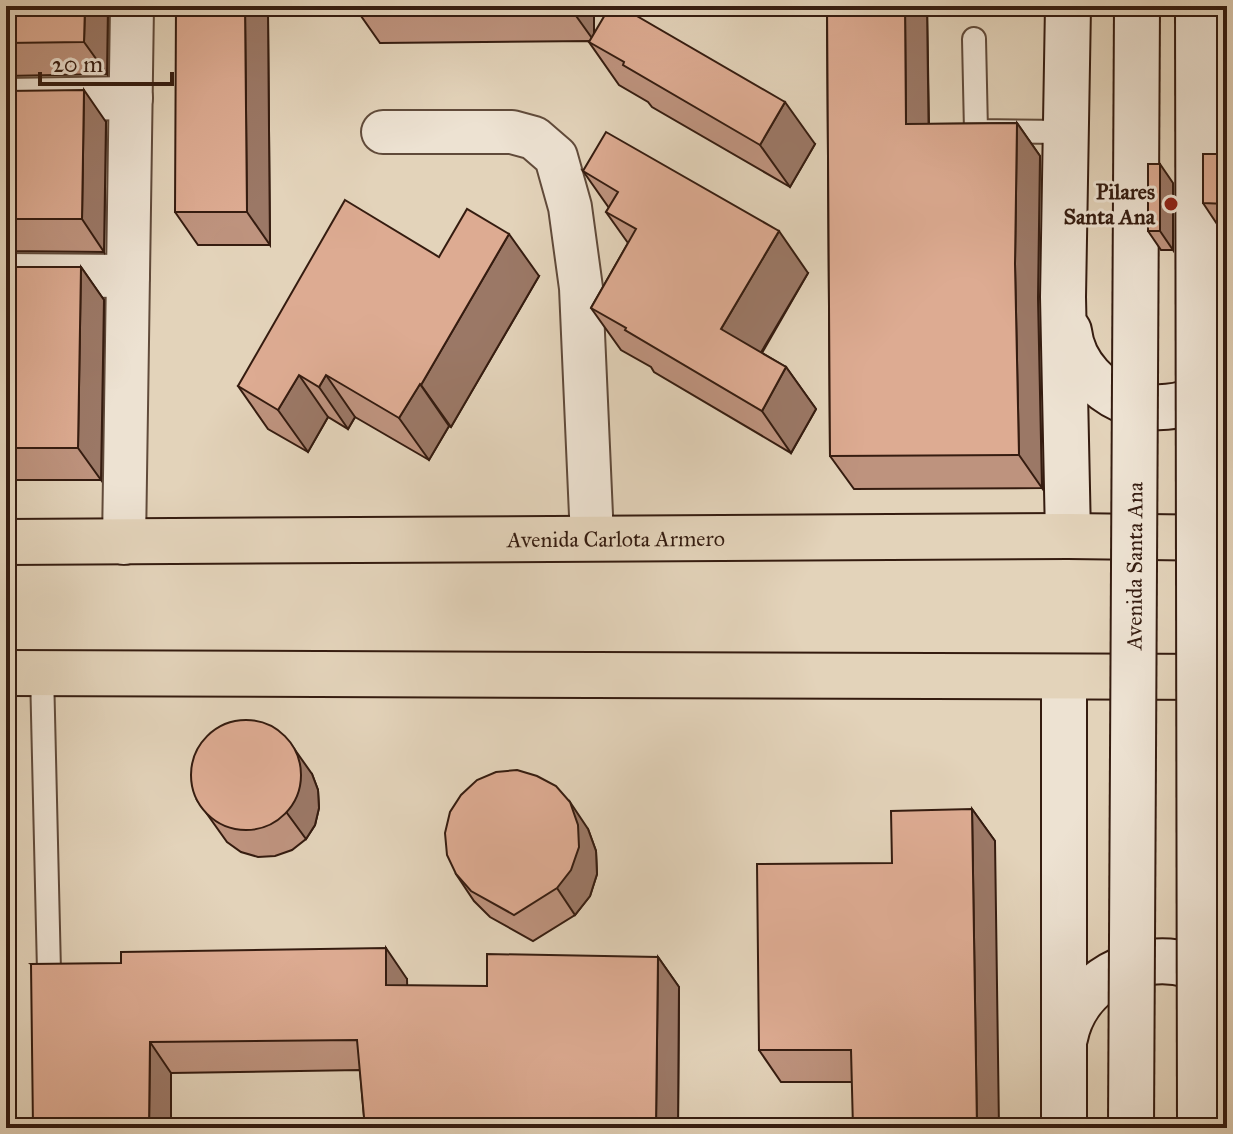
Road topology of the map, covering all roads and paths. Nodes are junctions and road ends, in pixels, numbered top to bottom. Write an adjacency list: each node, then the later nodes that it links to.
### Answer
1 (132, 6): 6 (street)
2 (1068, 6): 9 (main road)
3 (1137, 6): 26 (main road, Avenida Santa Ana, bridge)
4 (1198, 6): 27 (main road, bridge)
5 (974, 39): 9 (lane)
6 (131, 98): 7 (street); 11 (street)
7 (6, 100)
8 (383, 132): 15 (street)
9 (1065, 132): 12 (main road)
10 (6, 275): 11 (street)
11 (128, 276): 18 (street)
12 (1063, 297): 13 (main road); 14 (main road)
13 (1227, 382)
14 (1068, 536): 15 (main road, Avenida Carlota Armero); 16 (main road, Avenida Carlota Armero)
15 (592, 538): 18 (main road, Avenida Carlota Armero)
16 (1227, 538)
17 (6, 542): 18 (main road, Avenida Carlota Armero)
18 (124, 543)
19 (24, 673): 20 (main road); 22 (lane)
20 (1064, 677): 21 (main road); 24 (main road)
21 (1227, 677)
22 (49, 971)
23 (1227, 987): 24 (main road)
24 (1063, 1053): 25 (main road)
25 (1064, 1128)
26 (1131, 1128)
27 (1200, 1128)

